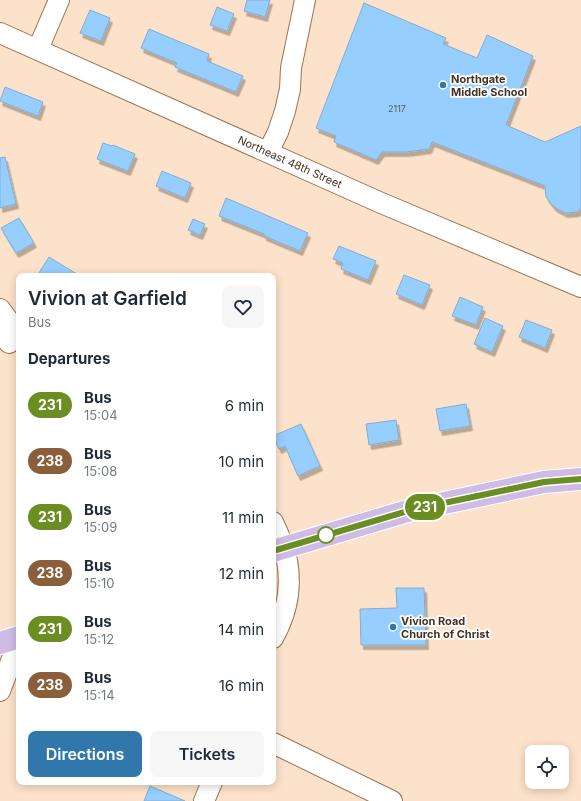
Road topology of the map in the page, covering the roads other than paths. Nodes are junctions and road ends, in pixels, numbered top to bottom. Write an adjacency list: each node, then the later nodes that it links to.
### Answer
1 (59, 0): 4 (street)
2 (305, 0): 5 (street)
3 (0, 33): 4 (street, Northeast 48th Street)
4 (38, 49): 5 (street, Northeast 48th Street)
5 (268, 152): 6 (street, Northeast 48th Street)
6 (581, 287)
7 (0, 309): 8 (street)
8 (9, 344)
9 (581, 479): 11 (main road)
10 (276, 538): 11 (street)
11 (278, 549): 12 (street)
12 (276, 631)
13 (16, 638): 14 (main road)
14 (0, 643)
15 (16, 648): 16 (street)
16 (0, 691)
17 (276, 744): 20 (street)
18 (211, 785): 19 (street)
19 (204, 801)
20 (392, 801)

